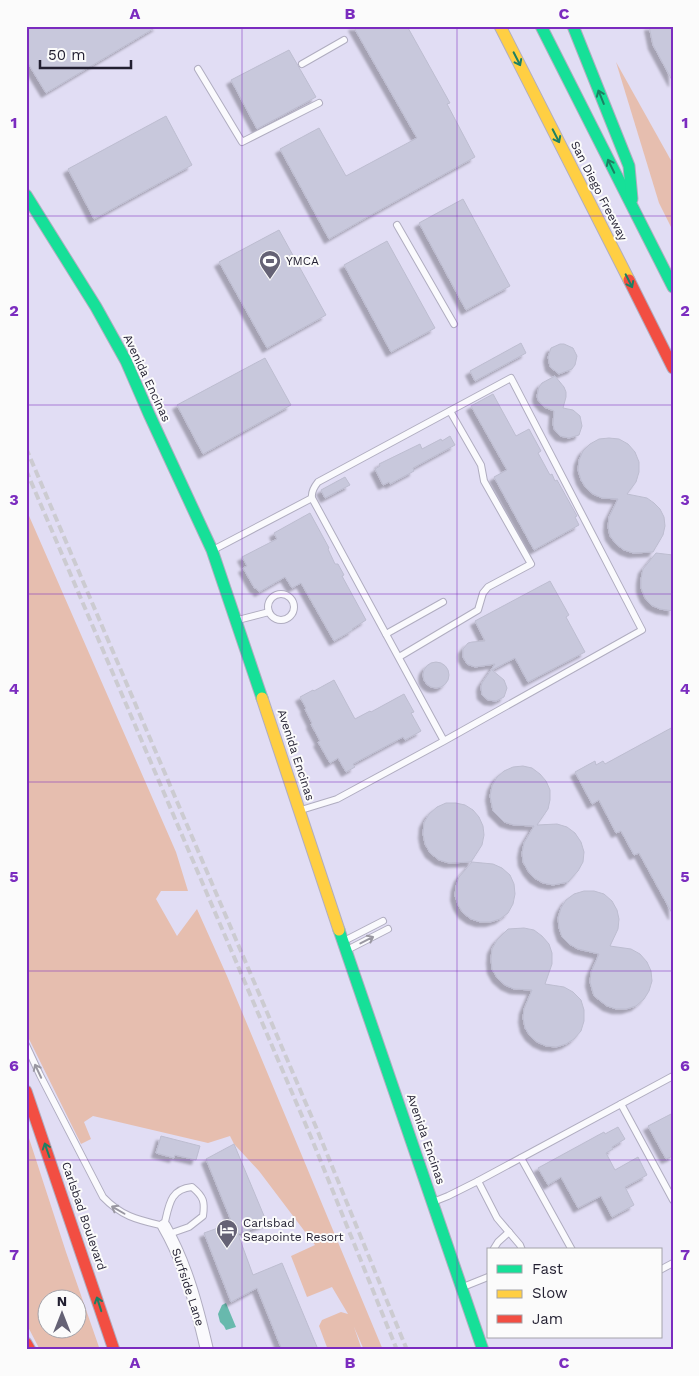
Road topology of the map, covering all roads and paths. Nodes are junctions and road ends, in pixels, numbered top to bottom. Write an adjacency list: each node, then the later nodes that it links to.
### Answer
1 (500, 26): 13 (main road, San Diego Freeway, one-way to 13)
2 (541, 26): 9 (main road, San Diego Freeway, one-way to 2)
3 (573, 26): 9 (main road, one-way to 3)
4 (344, 40): 5 (lane)
5 (302, 64)
6 (198, 69): 7 (lane)
7 (319, 103)
8 (26, 195): 16 (main road, Avenida Encinas)
9 (633, 210): 11 (main road, San Diego Freeway)
10 (397, 225): 12 (lane)
11 (673, 287)
12 (454, 324)
13 (673, 368)
14 (450, 411): 15 (lane); 21 (lane); 22 (lane)
15 (312, 498): 16 (lane); 20 (lane)
16 (212, 550): 19 (main road, Avenida Encinas)
17 (443, 602): 20 (lane)
18 (269, 612): 18 (lane); 19 (lane)
19 (237, 620): 23 (main road, Avenida Encinas)
20 (386, 634): 21 (lane)
21 (399, 657): 22 (lane)
22 (444, 741): 23 (lane)
23 (300, 810): 26 (main road, Avenida Encinas)
24 (383, 921): 26 (lane)
25 (388, 930): 26 (lane, one-way to 25)
26 (345, 946): 34 (main road, Avenida Encinas)
27 (26, 1045): 35 (lane, one-way to 27)
28 (673, 1076): 30 (lane)
29 (26, 1091): 44 (main road, Carlsbad Boulevard, one-way to 29)
30 (621, 1104): 31 (lane); 33 (lane)
31 (521, 1158): 32 (lane); 39 (lane)
32 (478, 1182): 34 (lane); 36 (lane)
33 (673, 1200)
34 (433, 1202): 41 (main road, Avenida Encinas)
35 (167, 1230): 35 (lane); 45 (street, Surfside Lane)
36 (509, 1232): 37 (lane); 38 (lane)
37 (494, 1248)
38 (521, 1248)
39 (571, 1248)
40 (487, 1277): 41 (lane)
41 (462, 1287): 46 (main road, Avenida Encinas)
42 (26, 1343): 43 (main road)
43 (30, 1350)
44 (114, 1350)
45 (207, 1350)
46 (483, 1350)

